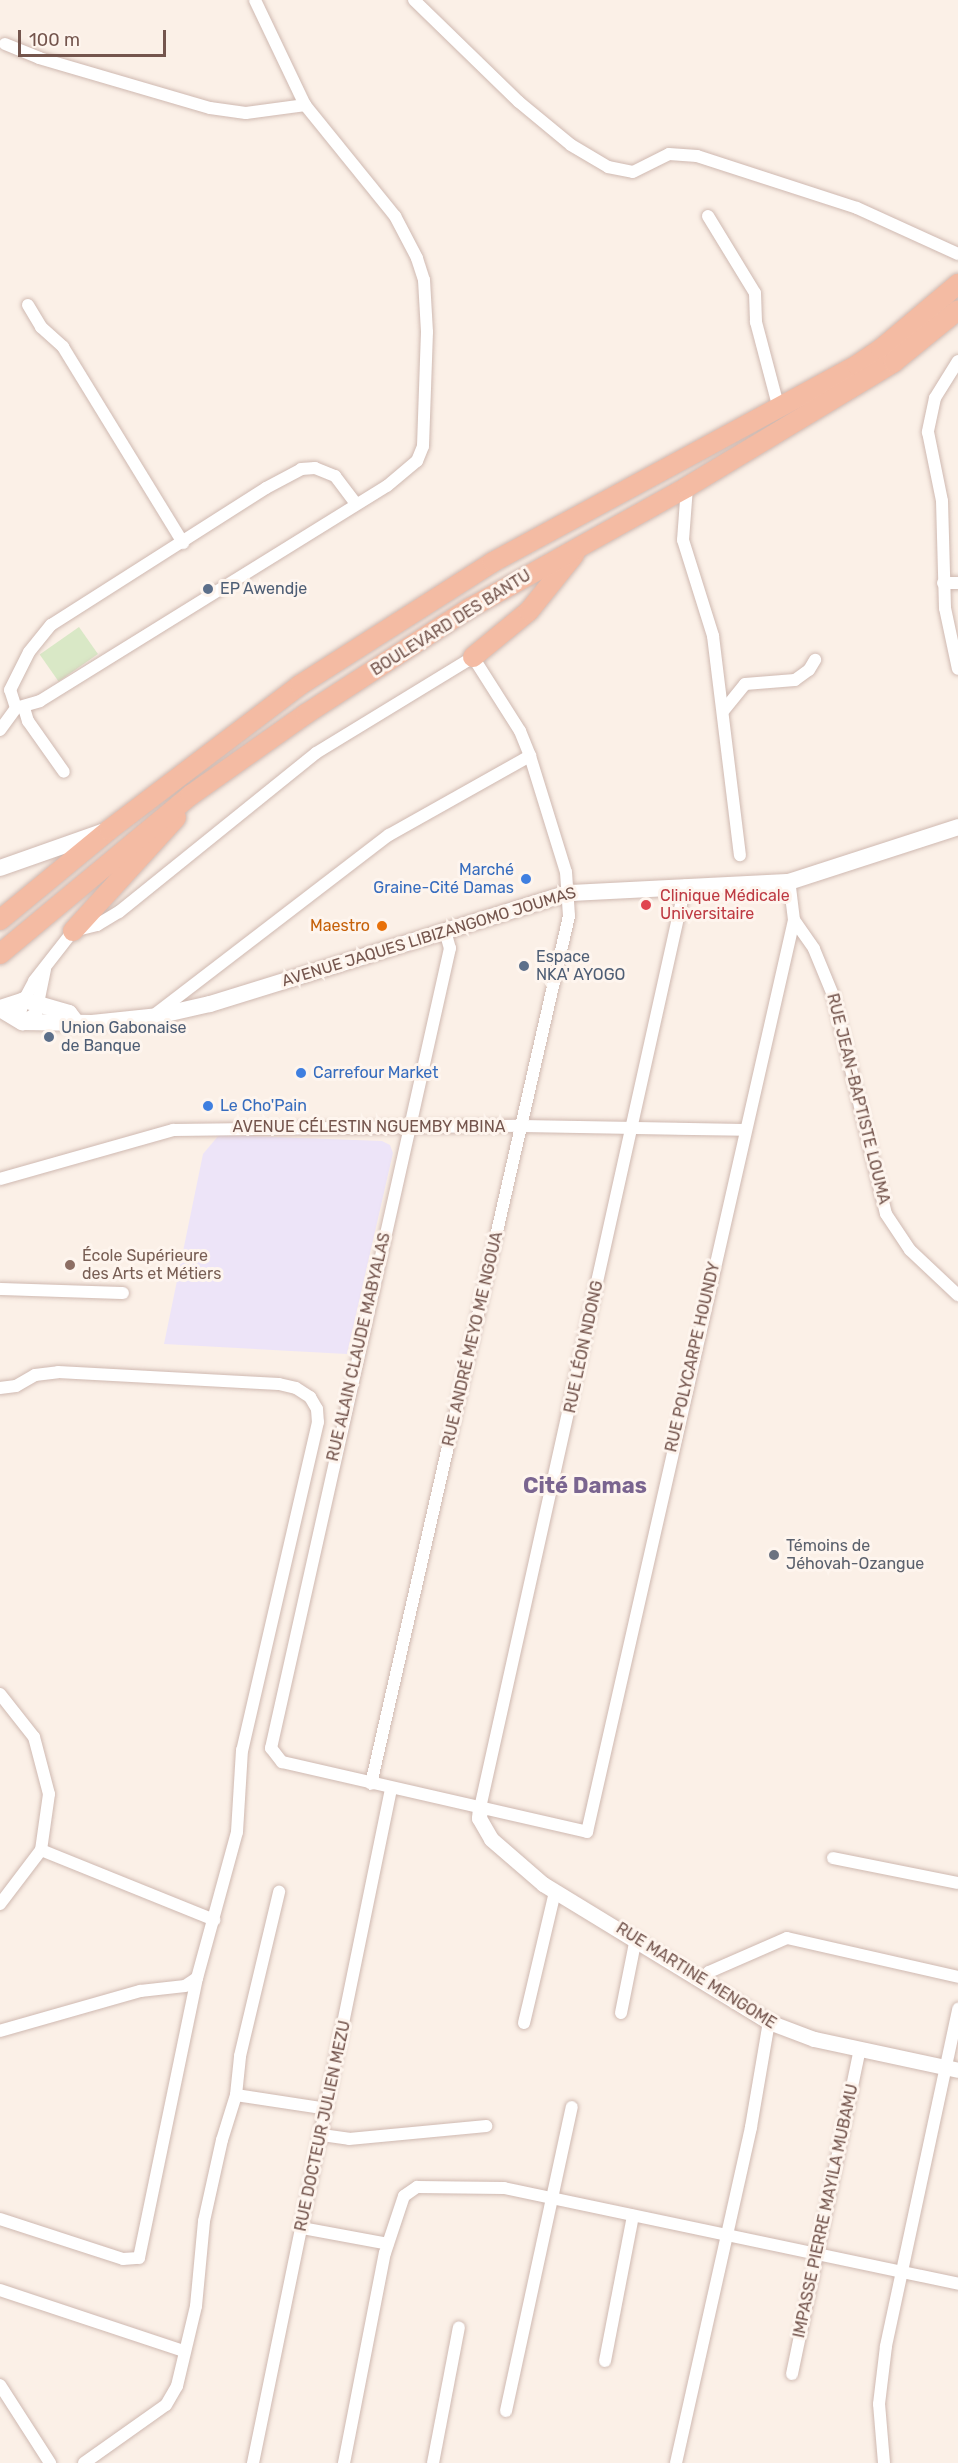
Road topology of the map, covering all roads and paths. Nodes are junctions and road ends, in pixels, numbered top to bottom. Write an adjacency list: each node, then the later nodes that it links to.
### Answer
1 (255, 0): 4 (street)
2 (414, 0): 6 (street)
3 (5, 44): 4 (street)
4 (305, 105): 13 (street)
5 (708, 216): 11 (street)
6 (958, 254)
7 (958, 284): 11 (highway, BOULEVARD DES BANTU)
8 (28, 305): 14 (street)
9 (958, 310): 12 (highway, BOULEVARD DES BANTU)
10 (958, 361): 16 (street)
11 (779, 409): 29 (highway, BOULEVARD DES BANTU)
12 (687, 487): 15 (highway, BOULEVARD DES BANTU); 23 (street)
13 (356, 504): 14 (street); 22 (street)
14 (183, 543): 21 (street)
15 (578, 549): 18 (highway); 27 (highway, BOULEVARD DES BANTU)
16 (943, 583): 17 (street); 20 (street)
17 (958, 583)
18 (473, 657): 25 (street, RUE ANDRÉ MEYO ME NGOUA); 36 (street)
19 (814, 660): 23 (street)
20 (958, 669)
21 (5, 687): 22 (street)
22 (20, 708): 24 (street); 26 (street)
23 (724, 711): 30 (street)
24 (0, 730)
25 (530, 756): 34 (street, RUE ANDRÉ MEYO ME NGOUA); 44 (street)
26 (64, 772)
27 (191, 795): 35 (highway); 41 (highway, BOULEVARD DES BANTU)
28 (958, 827): 32 (main road, AVENUE JAQUES LIBIZANGOMO JOUMAS)
29 (109, 830): 31 (main road); 37 (highway, BOULEVARD DES BANTU)
30 (740, 855)
31 (0, 868)
32 (789, 882): 33 (main road, AVENUE JAQUES LIBIZANGOMO JOUMAS); 38 (street, RUE POLYCARPE HOUNDY)
33 (685, 886): 34 (main road, AVENUE JAQUES LIBIZANGOMO JOUMAS); 49 (street, RUE LÉON NDONG)
34 (569, 893): 40 (main road, AVENUE JAQUES LIBIZANGOMO JOUMAS); 47 (street, RUE ANDRÉ MEYO ME NGOUA)
35 (103, 900): 36 (street); 39 (highway)
36 (119, 912): 39 (street)
37 (0, 920)
38 (794, 920): 50 (street, RUE POLYCARPE HOUNDY); 54 (street, RUE JEAN-BAPTISTE LOUMA)
39 (73, 931): 42 (street)
40 (446, 931): 44 (main road, AVENUE JAQUES LIBIZANGOMO JOUMAS); 48 (street, RUE ALAIN CLAUDE MABYALAS)
41 (0, 954)
42 (31, 1002): 43 (main road); 45 (street); 46 (main road)
43 (0, 1009): 45 (main road)
44 (151, 1017): 46 (main road, AVENUE JAQUES LIBIZANGOMO JOUMAS)
45 (21, 1021): 46 (main road, AVENUE JAQUES LIBIZANGOMO JOUMAS)
46 (76, 1022)
47 (522, 1126): 48 (street, AVENUE CÉLESTIN NGUEMBY MBINA); 49 (street, AVENUE CÉLESTIN NGUEMBY MBINA); 57 (street, RUE ANDRÉ MEYO ME NGOUA)
48 (408, 1127): 51 (street, AVENUE CÉLESTIN NGUEMBY MBINA); 57 (street, RUE ALAIN CLAUDE MABYALAS)
49 (633, 1130): 50 (street, AVENUE CÉLESTIN NGUEMBY MBINA); 59 (street, RUE LÉON NDONG)
50 (744, 1130): 59 (street, RUE POLYCARPE HOUNDY)
51 (0, 1179)
52 (0, 1288): 53 (street)
53 (123, 1293)
54 (958, 1295)
55 (0, 1389): 66 (street)
56 (0, 1694): 60 (street)
57 (371, 1784): 58 (street)
58 (391, 1789): 59 (street); 80 (street, RUE DOCTEUR JULIEN MEZU)
59 (480, 1808): 64 (street, RUE MARTINE MENGOME)
60 (41, 1850): 65 (street); 66 (street)
61 (833, 1858): 62 (street)
62 (958, 1884)
63 (279, 1892): 78 (street)
64 (555, 1892): 67 (street, RUE MARTINE MENGOME); 74 (street)
65 (0, 1904)
66 (214, 1920): 69 (street)
67 (636, 1938): 70 (street, RUE MARTINE MENGOME); 72 (street)
68 (958, 1977): 70 (street)
69 (197, 1978): 75 (street); 85 (street)
70 (704, 1980): 73 (street, RUE MARTINE MENGOME)
71 (958, 2009): 77 (street)
72 (621, 2013)
73 (769, 2022): 76 (street, RUE MARTINE MENGOME); 87 (street)
74 (524, 2023)
75 (0, 2031)
76 (860, 2049): 77 (street, RUE MARTINE MENGOME); 89 (street, IMPASSE PIERRE MAYILA MUBAMU)
77 (952, 2069): 90 (street)
78 (236, 2095): 80 (street); 94 (street)
79 (572, 2107): 83 (street)
80 (327, 2109): 82 (street, RUE DOCTEUR JULIEN MEZU)
81 (486, 2126): 82 (street)
82 (322, 2135): 86 (street, RUE DOCTEUR JULIEN MEZU)
83 (550, 2199): 84 (street); 88 (street); 98 (street)
84 (633, 2216): 87 (street); 95 (street)
85 (0, 2219)
86 (302, 2228): 88 (street); 101 (street, RUE DOCTEUR JULIEN MEZU)
87 (724, 2237): 89 (street); 104 (street)
88 (388, 2244): 102 (street)
89 (815, 2257): 90 (street); 96 (street, IMPASSE PIERRE MAYILA MUBAMU)
90 (902, 2273): 91 (street); 105 (street)
91 (958, 2284)
92 (0, 2290): 94 (street)
93 (459, 2327): 103 (street)
94 (183, 2351): 100 (street)
95 (605, 2361)
96 (792, 2374)
97 (0, 2385): 99 (street)
98 (507, 2411)
99 (50, 2463)
100 (84, 2463)
101 (253, 2463)
102 (344, 2463)
103 (433, 2463)
104 (676, 2463)
105 (884, 2463)

